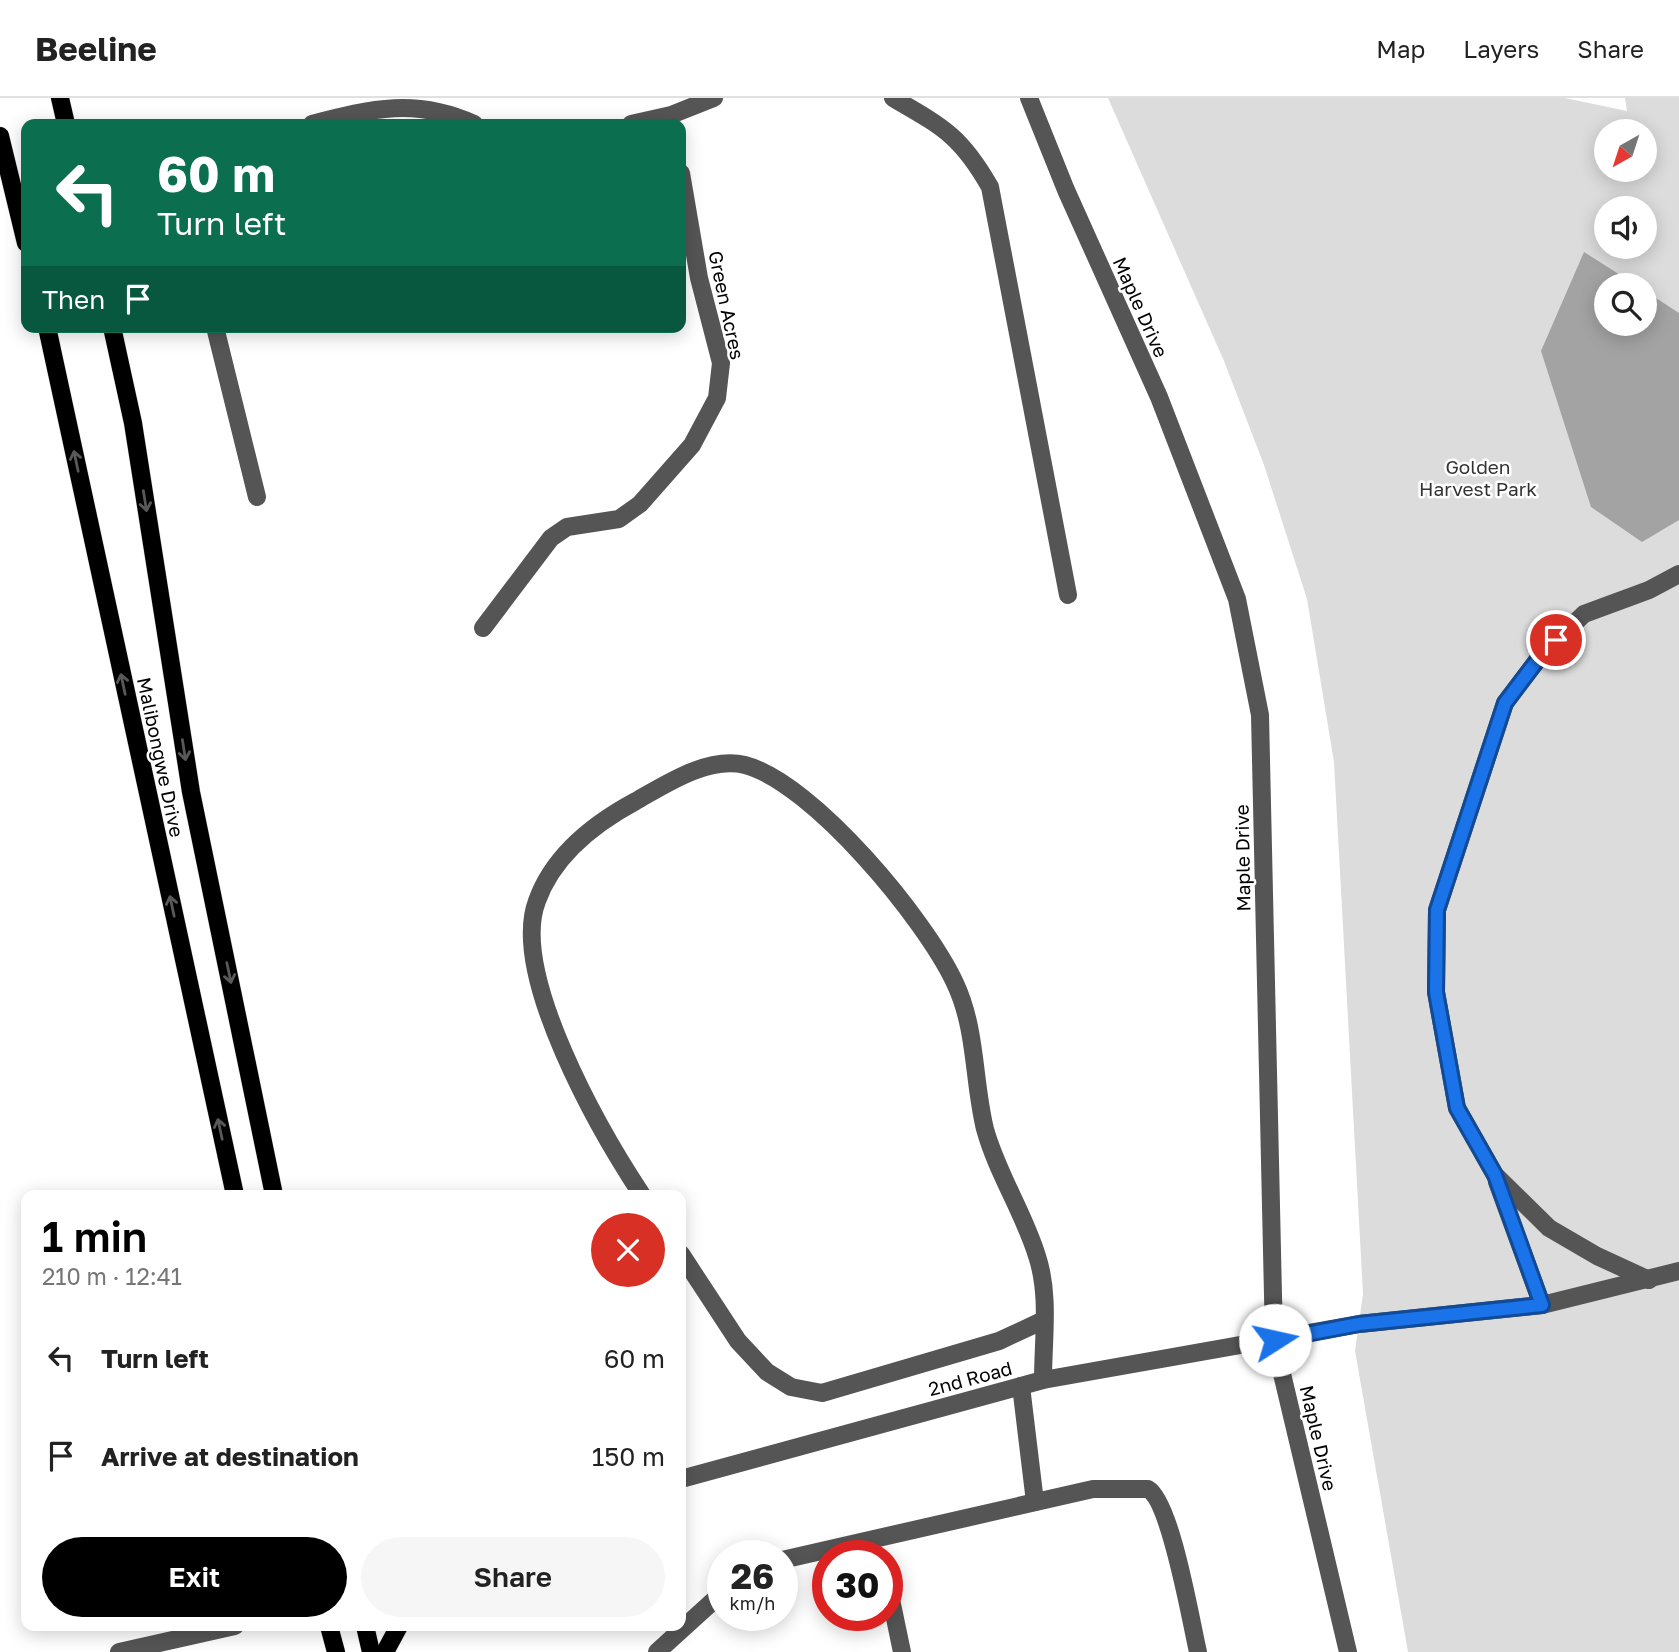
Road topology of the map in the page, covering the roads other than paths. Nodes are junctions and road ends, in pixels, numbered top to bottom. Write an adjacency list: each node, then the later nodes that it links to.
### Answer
1 (60, 98): 5 (main road)
2 (713, 98): 8 (street)
3 (893, 98): 17 (street)
4 (1029, 98): 28 (street, Maple Drive)
5 (65, 119)
6 (330, 119): 7 (street)
7 (466, 119)
8 (674, 119)
9 (0, 136): 11 (main road)
10 (686, 202): 18 (street, Green Acres)
11 (21, 222)
12 (48, 333): 20 (main road, Malibongwe Drive, one-way to 12)
13 (113, 333): 21 (main road, Malibongwe Drive, one-way to 21)
14 (216, 333): 15 (street)
15 (257, 497)
16 (1679, 574): 19 (street)
17 (1068, 595)
18 (483, 628)
19 (1495, 1175): 25 (street); 26 (street)
20 (234, 1190)
21 (273, 1190)
22 (639, 1190): 27 (street)
23 (686, 1262): 27 (street)
24 (1679, 1271): 25 (street, 2nd Road)
25 (1649, 1280): 26 (street, 2nd Road)
26 (1542, 1305): 28 (street, 2nd Road)
27 (1044, 1321): 29 (street)
28 (1275, 1340): 29 (street, 2nd Road); 49 (street, Maple Drive)
29 (1043, 1380): 30 (street, 2nd Road)
30 (1021, 1386): 31 (street, 2nd Road); 32 (street)
31 (686, 1478)
32 (1034, 1502): 33 (street); 48 (street)
33 (903, 1541)
34 (707, 1607): 35 (street)
35 (686, 1626)
36 (213, 1631): 42 (street)
37 (330, 1631): 43 (main road)
38 (366, 1631): 44 (main road)
39 (396, 1631): 45 (main road)
40 (680, 1631): 46 (street)
41 (898, 1631): 47 (street)
42 (119, 1652)
43 (335, 1652)
44 (371, 1652)
45 (385, 1652)
46 (657, 1652)
47 (902, 1652)
48 (1198, 1652)
49 (1348, 1652)

